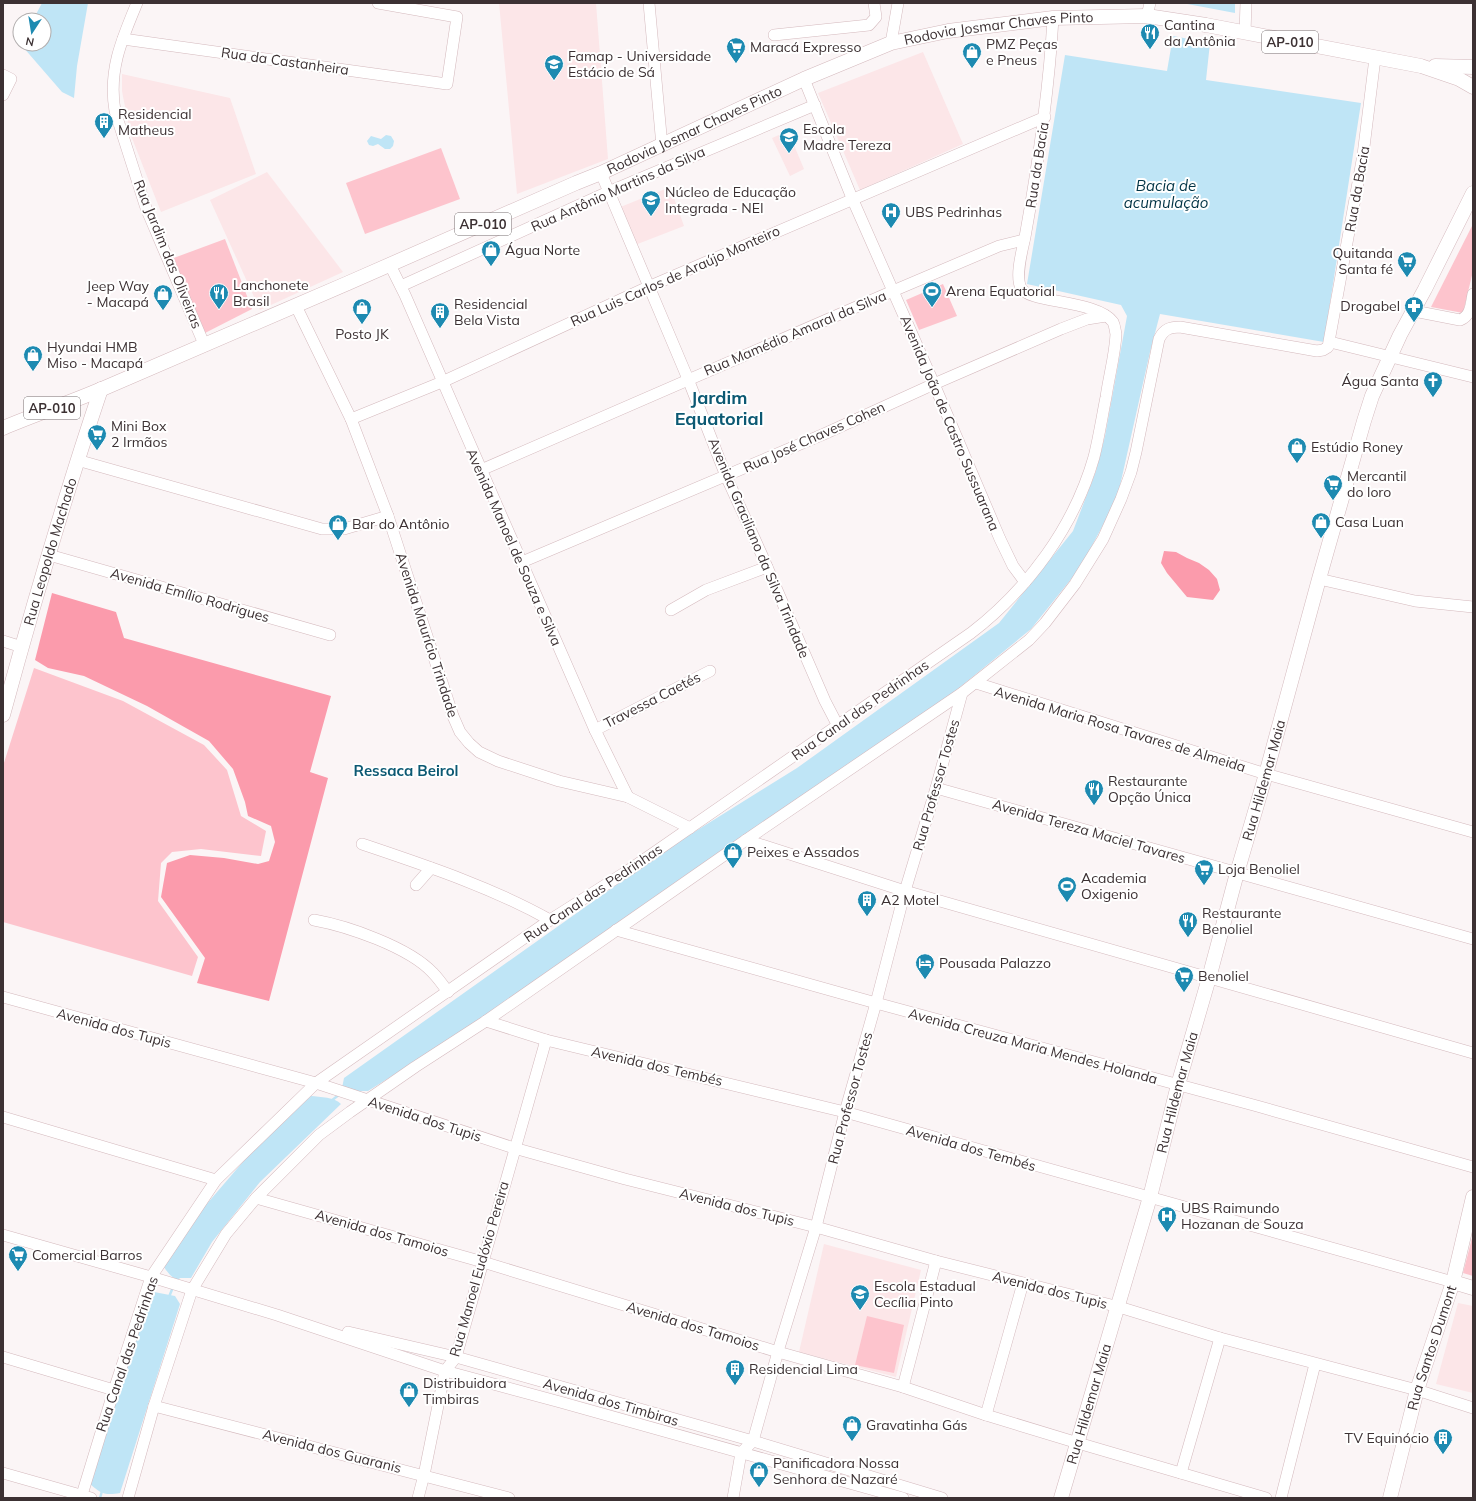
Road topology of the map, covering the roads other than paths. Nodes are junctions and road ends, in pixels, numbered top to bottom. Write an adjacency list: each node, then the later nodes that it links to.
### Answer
1 (137, 3): 11 (street, Rua Jardim das Oliveiras)
2 (378, 3): 11 (street, Rua da Castanheira)
3 (649, 3): 22 (street)
4 (874, 3): 10 (street)
5 (898, 3): 12 (street)
6 (1246, 3): 9 (street)
7 (1148, 9): 8 (main road, Rodovia Josmar Chaves Pinto / AP-010); 9 (main road, Rodovia Josmar Chaves Pinto / AP-010)
8 (1053, 18): 12 (main road, Rodovia Josmar Chaves Pinto / AP-010); 21 (street, Rua da Bacia)
9 (1244, 33): 13 (main road, Rodovia Josmar Chaves Pinto / AP-010)
10 (774, 35)
11 (123, 39): 37 (street, Rua Jardim das Oliveiras)
12 (891, 43): 17 (main road, Rodovia Josmar Chaves Pinto / AP-010)
13 (1375, 58): 14 (main road, Rodovia Josmar Chaves Pinto / AP-010); 36 (street, Rua da Bacia)
14 (1421, 66): 15 (main road, Rodovia Josmar Chaves Pinto / AP-010); 18 (main road, Rodovia Josmar Chaves Pinto / AP-010)
15 (1473, 67)
16 (3, 75): 19 (street)
17 (804, 79): 20 (street, Avenida João de Castro Sussuarana); 22 (main road, Rodovia Josmar Chaves Pinto / AP-010)
18 (1473, 87)
19 (3, 94)
20 (815, 105): 24 (street, Rua Antônio Martins da Silva); 26 (street, Avenida João de Castro Sussuarana)
21 (1044, 117): 26 (street, Rua Luis Carlos de Araújo Monteiro); 27 (street, Rua da Bacia)
22 (662, 146): 23 (main road, Rodovia Josmar Chaves Pinto / AP-010)
23 (601, 173): 24 (street, Avenida Graciliano da Silva Trindade); 28 (main road, Rodovia Josmar Chaves Pinto / AP-010)
24 (608, 192): 29 (street, Avenida Graciliano da Silva Trindade); 30 (street, Rua Antônio Martins da Silva)
25 (1473, 193): 34 (main road, Rua Hildemar Maia)
26 (852, 198): 29 (street, Rua Luis Carlos de Araújo Monteiro); 31 (street, Avenida João de Castro Sussuarana)
27 (1024, 240): 31 (street, Rua Mamédio Amaral da Silva); 35 (street, Rua da Bacia)
28 (390, 265): 30 (street, Avenida Manoel de Souza e Silva); 33 (main road, Rodovia Josmar Chaves Pinto / AP-010)
29 (648, 287): 40 (street, Avenida Graciliano da Silva Trindade); 41 (street, Rua Luis Carlos de Araújo Monteiro)
30 (403, 291): 41 (street, Avenida Manoel de Souza e Silva)
31 (893, 291): 40 (street, Rua Mamédio Amaral da Silva); 42 (street, Avenida João de Castro Sussuarana)
32 (1473, 294): 34 (street)
33 (296, 306): 37 (main road, Rodovia Josmar Chaves Pinto / AP-010); 44 (street, Avenida Maurício Trindade)
34 (1414, 311): 38 (main road, Rua Hildemar Maia)
35 (1106, 316): 42 (street, Rua José Chaves Cohen); 54 (street, Rua Canal das Pedrinhas)
36 (1330, 342): 38 (street); 61 (street)
37 (204, 344): 43 (main road, Rodovia Josmar Chaves Pinto / AP-010)
38 (1389, 358): 39 (street); 53 (main road, Rua Hildemar Maia)
39 (1473, 377)
40 (688, 379): 47 (street, Rua Mamédio Amaral da Silva); 48 (street, Avenida Graciliano da Silva Trindade)
41 (442, 382): 44 (street, Rua Luis Carlos de Araújo Monteiro); 47 (street, Avenida Manoel de Souza e Silva)
42 (934, 384): 48 (street, Rua José Chaves Cohen); 54 (street, Avenida João de Castro Sussuarana)
43 (101, 389): 45 (main road, Rodovia Josmar Chaves Pinto / AP-010); 46 (main road, Rua Leopoldo Machado / AP-010)
44 (351, 419): 49 (street, Avenida Maurício Trindade)
45 (3, 428)
46 (78, 460): 49 (street); 50 (main road, Rua Leopoldo Machado)
47 (481, 470): 51 (street, Avenida Manoel de Souza e Silva)
48 (726, 476): 51 (street, Rua José Chaves Cohen); 52 (street, Avenida Graciliano da Silva Trindade)
49 (388, 516): 68 (street, Avenida Maurício Trindade)
50 (49, 555): 57 (street, Avenida Emílio Rodrigues); 59 (main road, Rua Leopoldo Machado)
51 (522, 562): 65 (street, Avenida Manoel de Souza e Silva)
52 (766, 567): 56 (street); 64 (street, Avenida Graciliano da Silva Trindade)
53 (1319, 579): 55 (street); 66 (main road, Rua Hildemar Maia)
54 (1025, 582): 64 (street, Rua Canal das Pedrinhas)
55 (1473, 607)
56 (671, 610)
57 (330, 634)
58 (3, 641): 59 (street)
59 (22, 647): 63 (main road, Rua Leopoldo Machado)
60 (710, 670): 65 (street, Travessa Caetés)
61 (976, 684): 62 (street); 66 (street, Avenida Maria Rosa Tavares de Almeida)
62 (962, 693): 67 (street, Rua Professor Tostes); 71 (street)
63 (3, 714)
64 (838, 726): 69 (street, Rua Canal das Pedrinhas)
65 (595, 730): 68 (street, Avenida Manoel de Souza e Silva)
66 (1266, 774): 70 (street, Avenida Maria Rosa Tavares de Almeida); 74 (main road, Rua Hildemar Maia)
67 (936, 788): 74 (street, Avenida Tereza Maciel Tavares); 76 (street, Rua Professor Tostes)
68 (628, 797): 69 (street, Avenida Maurício Trindade)
69 (690, 828): 78 (street, Rua Canal das Pedrinhas)
70 (1473, 832)
71 (746, 840): 76 (street); 79 (street)
72 (362, 844): 73 (street)
73 (431, 868): 75 (street); 78 (street)
74 (1237, 873): 80 (street, Avenida Tereza Maciel Tavares); 81 (main road, Rua Hildemar Maia)
75 (416, 885)
76 (905, 891): 81 (street); 84 (street, Rua Professor Tostes)
77 (314, 920): 82 (street)
78 (550, 920): 82 (street, Rua Canal das Pedrinhas)
79 (616, 930): 84 (street, Avenida Creuza Maria Mendes Holanda); 85 (street)
80 (1473, 939)
81 (1209, 978): 87 (street); 89 (main road, Rua Hildemar Maia)
82 (448, 992): 88 (street, Rua Canal das Pedrinhas)
83 (3, 997): 88 (street, Avenida dos Tupis)
84 (876, 1003): 89 (street, Avenida Creuza Maria Mendes Holanda); 91 (street, Rua Professor Tostes)
85 (486, 1021): 86 (street, Avenida dos Tembés); 90 (street)
86 (546, 1040): 91 (street, Avenida dos Tembés); 93 (street, Rua Manoel Eudóxio Pereira)
87 (1473, 1053)
88 (319, 1084): 90 (street, Avenida dos Tupis); 95 (street, Rua Canal das Pedrinhas)
89 (1178, 1085): 94 (street, Avenida Creuza Maria Mendes Holanda); 96 (main road, Rua Hildemar Maia)
90 (367, 1100): 93 (street, Avenida dos Tupis); 98 (street)
91 (844, 1112): 96 (street, Avenida dos Tembés); 99 (street, Rua Professor Tostes)
92 (3, 1118): 95 (street)
93 (514, 1148): 99 (street, Avenida dos Tupis); 102 (street, Rua Manoel Eudóxio Pereira)
94 (1473, 1167)
95 (216, 1180): 103 (street, Rua Canal das Pedrinhas)
96 (1150, 1197): 104 (street, Avenida dos Tembés); 108 (main road, Rua Hildemar Maia)
97 (1473, 1197): 104 (main road, Rua Santos Dumont)
98 (256, 1198): 102 (street, Avenida dos Tamoios); 107 (street)
99 (816, 1227): 101 (street, Avenida dos Tupis); 111 (street, Rua Professor Tostes)
100 (3, 1235): 103 (street, Avenida dos Timbiras)
101 (936, 1261): 105 (street, Avenida dos Tupis); 116 (street)
102 (483, 1262): 111 (street, Avenida dos Tamoios); 113 (street, Rua Manoel Eudóxio Pereira)
103 (154, 1278): 107 (street, Avenida dos Timbiras); 117 (street, Rua Canal das Pedrinhas)
104 (1453, 1282): 106 (main road); 118 (main road, Rua Santos Dumont)
105 (1022, 1283): 108 (street, Avenida dos Tupis); 121 (street)
106 (1473, 1288)
107 (188, 1289): 109 (street, Avenida dos Timbiras); 119 (street)
108 (1118, 1307): 110 (street, Avenida dos Tupis); 123 (main road, Rua Hildemar Maia)
109 (277, 1316): 113 (street, Avenida dos Timbiras); 115 (street, Avenida dos Timbiras)
110 (1220, 1338): 114 (street, Avenida dos Tupis); 126 (street)
111 (778, 1352): 116 (street, Avenida dos Tamoios); 122 (street, Rua Professor Tostes)
112 (3, 1357): 117 (street)
113 (456, 1358): 115 (street, Rua Manoel Eudóxio Pereira); 122 (street, Avenida dos Timbiras)
114 (1315, 1364): 118 (street, Avenida dos Tupis); 137 (street)
115 (445, 1371): 124 (street, Avenida dos Timbiras); 127 (street, Rua Manoel Eudóxio Pereira)
116 (903, 1387): 121 (street, Avenida dos Tamoios)
117 (114, 1390): 128 (street, Rua Canal das Pedrinhas)
118 (1417, 1390): 120 (street, Avenida dos Tupis); 138 (main road, Rua Santos Dumont)
119 (154, 1406): 127 (street, Avenida dos Guaranis); 129 (street)
120 (1473, 1408)
121 (986, 1415): 123 (street, Avenida dos Tamoios)
122 (753, 1441): 124 (street, Rua Professor Tostes); 134 (street, Avenida dos Timbiras)
123 (1078, 1444): 126 (street, Avenida dos Tamoios); 135 (main road, Rua Hildemar Maia)
124 (741, 1453): 132 (street); 133 (street, Avenida dos Timbiras)
125 (3, 1473): 128 (street)
126 (1181, 1473): 136 (street, Avenida dos Tamoios)
127 (424, 1475): 130 (street, Rua Manoel Eudóxio Pereira); 131 (street, Avenida dos Guaranis)
128 (85, 1497)
129 (128, 1498)
130 (418, 1498)
131 (509, 1498)
132 (733, 1498)
133 (903, 1498)
134 (942, 1498)
135 (1061, 1498)
136 (1266, 1498)
137 (1281, 1498)
138 (1390, 1498)

